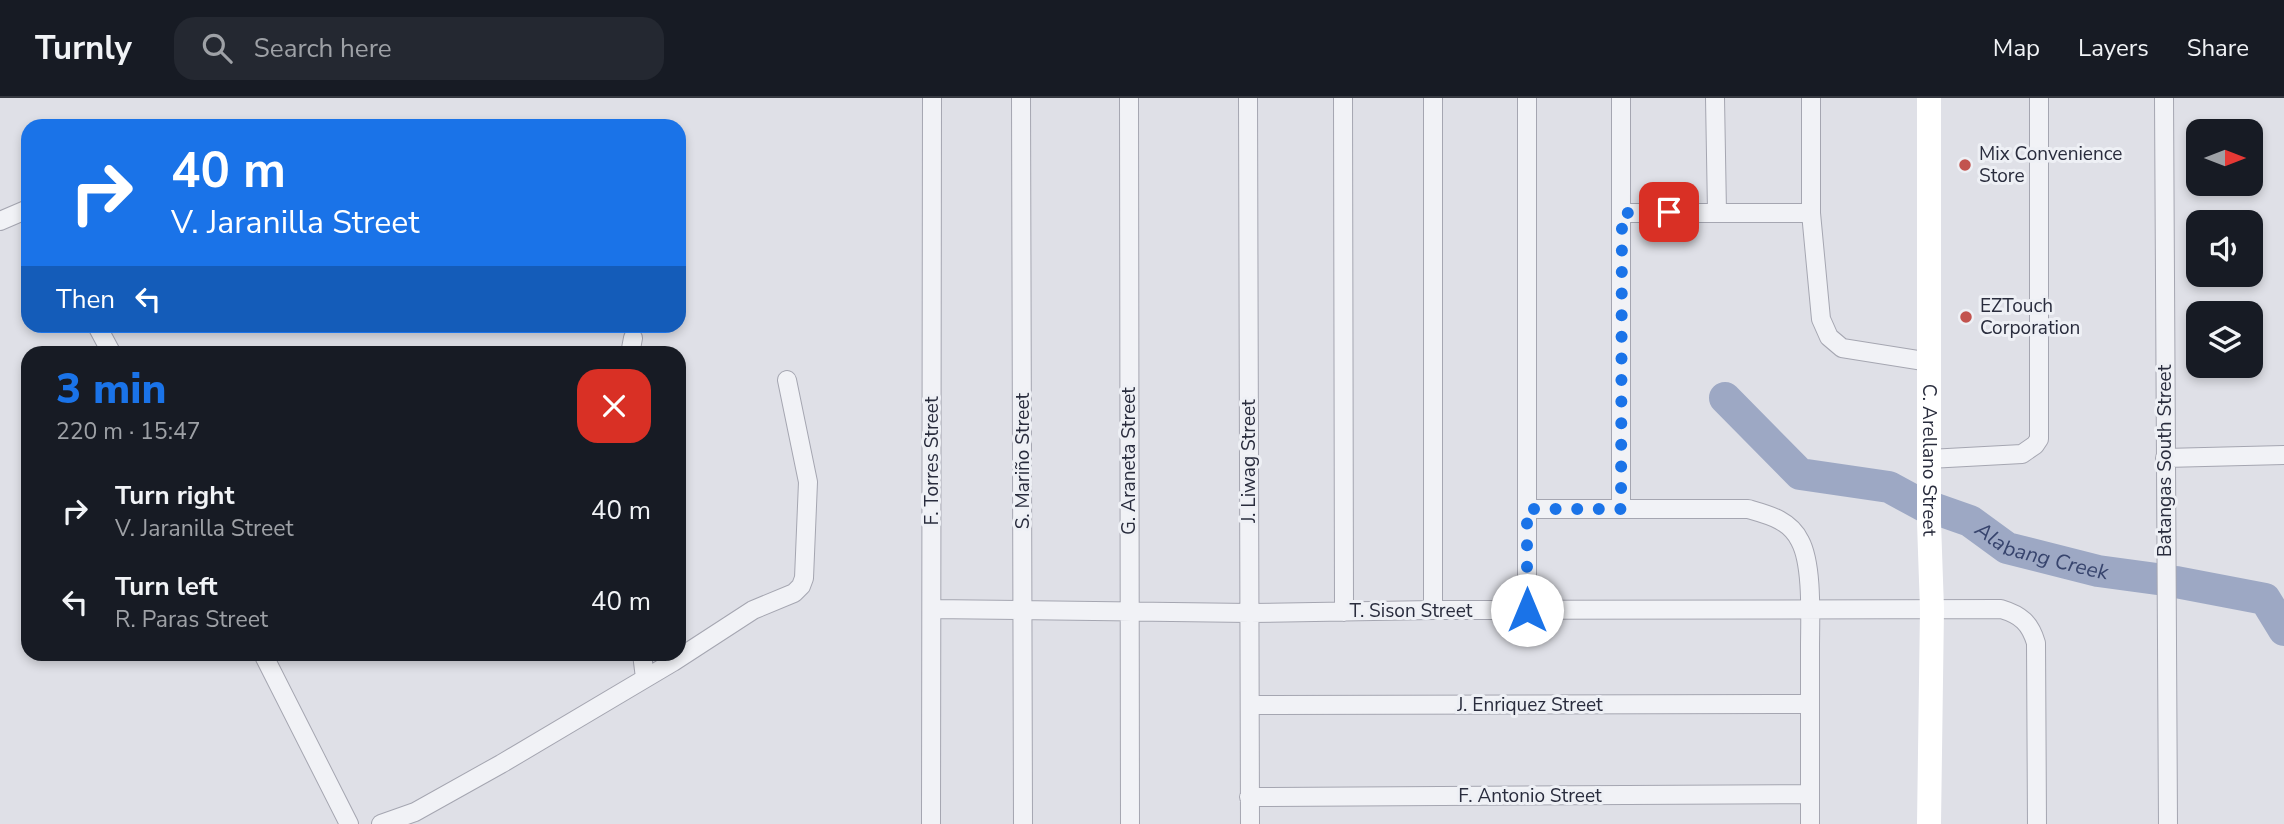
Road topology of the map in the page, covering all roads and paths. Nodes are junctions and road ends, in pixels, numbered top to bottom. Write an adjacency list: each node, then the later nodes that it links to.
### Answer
1 (932, 98): 26 (street, F. Torres Street)
2 (1021, 98): 28 (street, S. Mariño Street)
3 (1129, 98): 33 (street, G. Araneta Street)
4 (1248, 98): 34 (street, J. Liwag Street)
5 (1343, 98): 32 (street)
6 (1433, 98): 29 (street)
7 (1527, 98): 24 (street)
8 (1621, 98): 16 (street)
9 (1715, 98): 15 (street)
10 (1811, 98): 17 (street)
11 (1929, 98): 19 (street, C. Arellano Street)
12 (2039, 98): 23 (street)
13 (2164, 98): 22 (street, Batangas South Street)
14 (21, 212): 18 (street)
15 (1717, 212): 16 (street); 17 (street)
16 (1622, 213): 25 (street)
17 (1811, 213): 19 (street)
18 (0, 221)
19 (1930, 362): 23 (street, C. Arellano Street)
20 (787, 380): 35 (street)
21 (2284, 455): 22 (street)
22 (2165, 458): 53 (street, Batangas South Street)
23 (1929, 459): 27 (street, C. Arellano Street)
24 (1527, 509): 25 (street); 30 (street)
25 (1621, 509): 31 (street)
26 (932, 608): 28 (street, T. Sison Street); 46 (street, F. Torres Street)
27 (1931, 609): 31 (street, T. Sison Street); 51 (street, C. Arellano Street); 52 (street, T. Sison Street)
28 (1023, 610): 33 (street, T. Sison Street); 47 (street, S. Mariño Street)
29 (1433, 610): 30 (street, T. Sison Street); 32 (street, T. Sison Street)
30 (1527, 610): 31 (street, T. Sison Street)
31 (1810, 610): 40 (street)
32 (1344, 612): 34 (street, T. Sison Street)
33 (1130, 613): 34 (street, T. Sison Street); 48 (street, G. Araneta Street)
34 (1250, 614): 41 (street, J. Liwag Street)
35 (686, 652)
36 (267, 661): 44 (street)
37 (643, 661): 39 (street)
38 (672, 661): 39 (street)
39 (645, 678): 45 (street)
40 (1810, 704): 41 (street, J. Enriquez Street); 42 (street)
41 (1250, 705): 43 (street, J. Liwag Street)
42 (1810, 794): 43 (street, F. Antonio Street); 50 (street)
43 (1250, 797): 49 (street, J. Liwag Street)
44 (349, 824)
45 (381, 824)
46 (931, 824)
47 (1023, 824)
48 (1130, 824)
49 (1250, 824)
50 (1810, 824)
51 (1930, 824)
52 (2037, 824)
53 (2168, 824)

